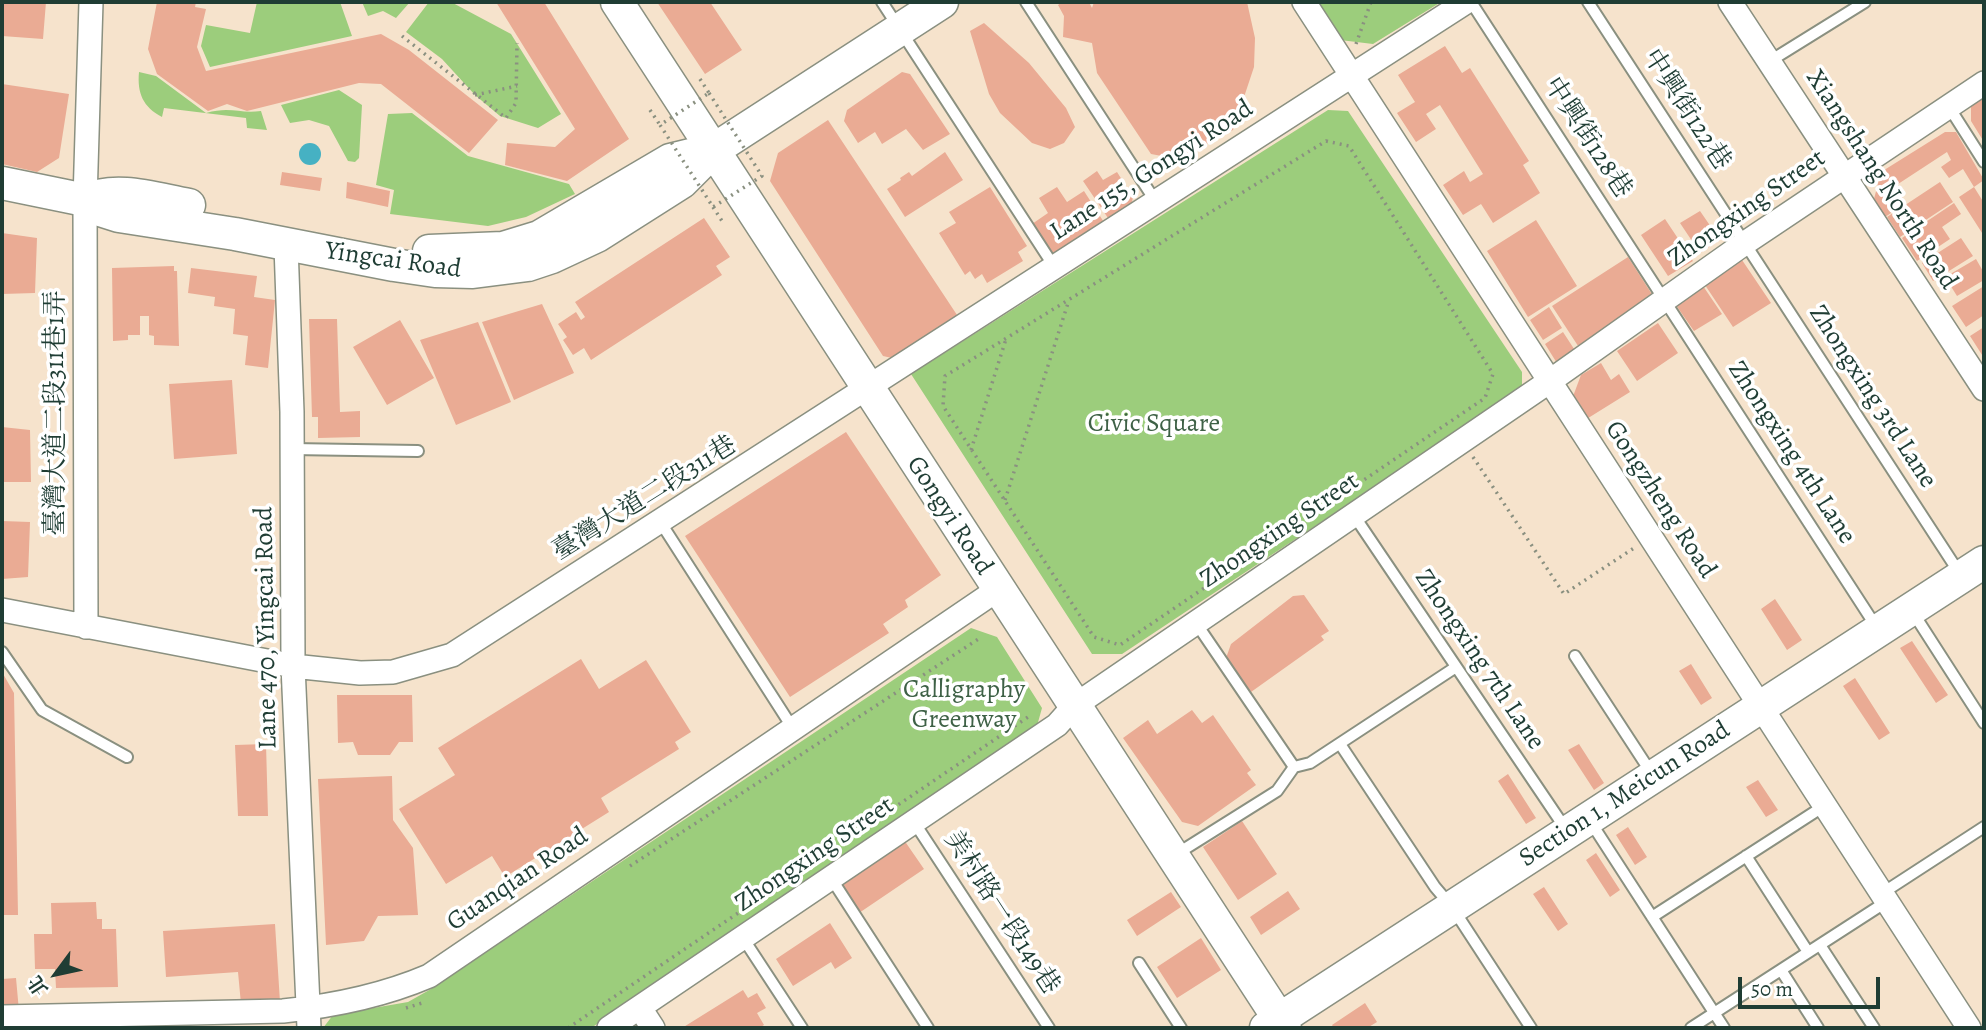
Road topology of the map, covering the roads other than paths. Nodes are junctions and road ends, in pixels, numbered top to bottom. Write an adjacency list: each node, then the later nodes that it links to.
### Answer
1 (91, 2): 21 (street, 臺灣大道二段311巷1弄)
2 (617, 2): 17 (main road, Gongyi Road)
3 (882, 2): 12 (lane)
4 (942, 2): 12 (main road, Yingcai Road)
5 (1026, 2): 22 (lane)
6 (1304, 2): 14 (street, Gongzheng Road)
7 (1466, 2): 14 (street, Lane 155, Gongyi Road)
8 (1471, 2): 26 (lane, 中興街128巷)
9 (1588, 2): 23 (lane, 中興街122巷)
10 (1730, 2): 13 (street, Xiangshang North Road)
11 (1865, 2): 13 (lane)
12 (900, 29): 17 (main road, Yingcai Road); 25 (lane)
13 (1770, 61): 19 (street, Xiangshang North Road)
14 (1351, 75): 22 (street, Lane 155, Gongyi Road); 27 (street, Gongzheng Road)
15 (1984, 83): 16 (street, Zhongxing Street)
16 (1949, 107): 18 (lane); 19 (street, Zhongxing Street)
17 (715, 149): 21 (main road, Yingcai Road); 24 (main road, Yingcai Road); 28 (main road, Gongyi Road)
18 (1984, 162)
19 (1844, 176): 23 (street, Zhongxing Street); 29 (street, Xiangshang North Road)
20 (2, 183): 21 (main road, Yingcai Road)
21 (85, 200): 24 (main road, Yingcai Road); 39 (street, 臺灣大道二段311巷1弄)
22 (1157, 202): 25 (street, Lane 155, Gongyi Road)
23 (1745, 243): 26 (street, Zhongxing Street); 34 (lane, Zhongxing 3rd Lane)
24 (286, 246): 30 (street, Lane 470, Yingcai Road)
25 (1055, 268): 28 (street, Lane 155, Gongyi Road)
26 (1665, 300): 27 (street, Zhongxing Street); 40 (lane, Zhongxing 4th Lane)
27 (1550, 382): 32 (street, Zhongxing Street); 46 (street, Gongzheng Road)
28 (869, 389): 33 (street, 臺灣大道二段311巷); 35 (main road, Gongyi Road)
29 (1984, 389)
30 (292, 449): 31 (lane); 43 (street, Lane 470, Yingcai Road)
31 (418, 451)
32 (1353, 514): 38 (street, Zhongxing Street); 44 (lane, Zhongxing 7th Lane)
33 (661, 523): 43 (street, 臺灣大道二段311巷); 48 (lane)
34 (1973, 569): 36 (main road, Section 1, Meicun Road)
35 (998, 590): 45 (main road, Gongyi Road); 48 (street, Guanqian Road)
36 (1911, 609): 40 (main road, Section 1, Meicun Road); 47 (lane)
37 (2, 610): 39 (street, 臺灣大道二段311巷)
38 (1196, 623): 45 (street, Zhongxing Street); 51 (lane)
39 (86, 626): 43 (street, 臺灣大道二段311巷)
40 (1878, 630): 46 (main road, Section 1, Meicun Road)
41 (2, 652): 50 (lane)
42 (1575, 656): 52 (lane)
43 (293, 666): 71 (street, Lane 470, Yingcai Road)
44 (1456, 667): 49 (lane); 55 (lane, Zhongxing 7th Lane)
45 (1074, 706): 54 (street, Zhongxing Street); 57 (main road, Gongyi Road)
46 (1761, 707): 52 (main road, Section 1, Meicun Road); 53 (street, Gongzheng Road)
47 (1984, 723)
48 (792, 727): 71 (street, Guanqian Road)
49 (1340, 744): 51 (lane); 61 (lane)
50 (127, 757)
51 (1294, 767): 57 (lane)
52 (1653, 777): 55 (main road, Section 1, Meicun Road)
53 (1824, 806): 58 (lane); 60 (street, Gongzheng Road)
54 (914, 822): 59 (street, Zhongxing Street); 77 (lane, 美村路一段149巷)
55 (1578, 825): 61 (main road, Section 1, Meicun Road); 62 (lane, Zhongxing 7th Lane)
56 (1984, 827): 60 (lane)
57 (1173, 856): 72 (main road, Gongyi Road)
58 (1746, 856): 62 (lane); 65 (lane)
59 (831, 878): 63 (street, Zhongxing Street); 76 (lane)
60 (1883, 898): 64 (lane); 84 (street, Gongzheng Road)
61 (1452, 907): 72 (main road, Section 1, Meicun Road); 79 (lane)
62 (1652, 917): 69 (lane, Zhongxing 7th Lane)
63 (743, 938): 68 (street, Zhongxing Street); 75 (lane)
64 (1819, 945): 65 (lane); 83 (lane)
65 (1808, 952): 67 (lane)
66 (1139, 963): 78 (lane)
67 (1781, 970): 69 (lane); 82 (lane)
68 (640, 1008): 73 (street, Zhongxing Street); 74 (street)
69 (1714, 1013): 80 (lane); 81 (lane, Zhongxing 7th Lane)
70 (2, 1017): 71 (street, Guanqian Road)
71 (309, 1018)
72 (1277, 1025)
73 (609, 1028)
74 (653, 1028)
75 (802, 1028)
76 (928, 1028)
77 (1049, 1028)
78 (1181, 1028)
79 (1531, 1028)
80 (1690, 1028)
81 (1724, 1028)
82 (1818, 1028)
83 (1874, 1028)
84 (1969, 1028)

